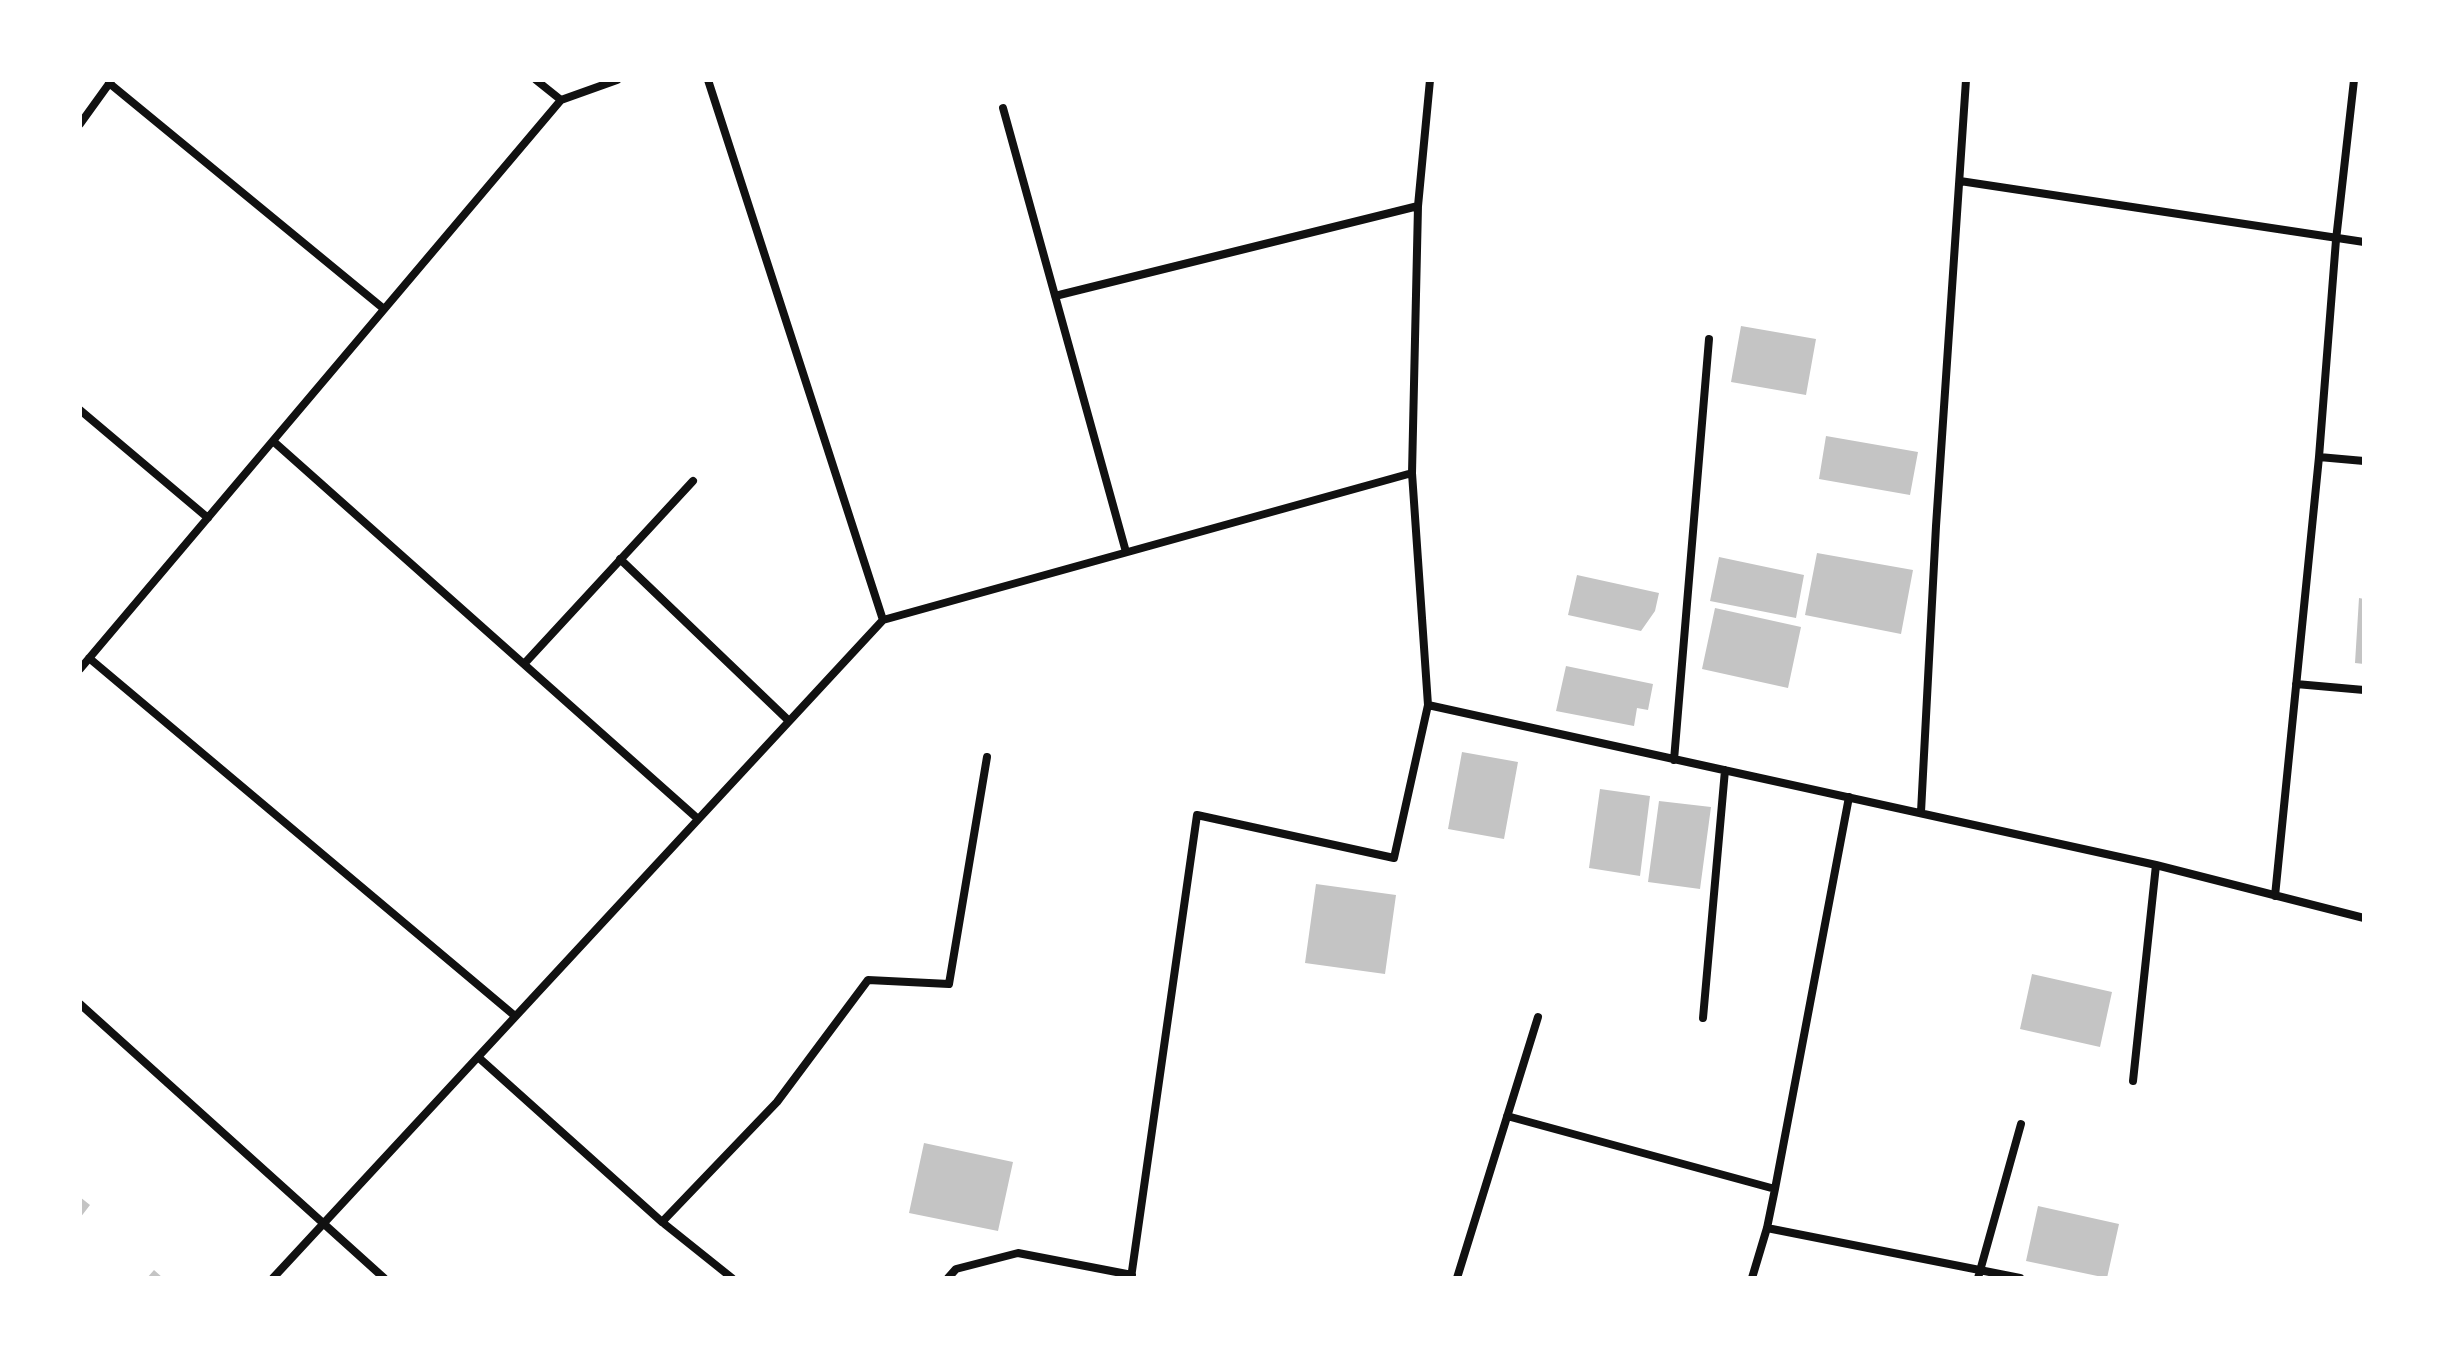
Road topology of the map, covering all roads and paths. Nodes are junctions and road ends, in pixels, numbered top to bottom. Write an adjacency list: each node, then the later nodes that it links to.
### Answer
1 (536, 80): 9 (street)
2 (617, 80): 8 (street)
3 (708, 80): 28 (street)
4 (1430, 80): 13 (street)
5 (1966, 80): 12 (street)
6 (2354, 80): 14 (street)
7 (111, 82): 11 (street); 17 (street)
8 (606, 82): 9 (street)
9 (561, 100): 17 (street)
10 (1003, 108): 16 (street)
11 (80, 124)
12 (1960, 181): 14 (street); 40 (street)
13 (1418, 206): 16 (street); 23 (street)
14 (2336, 240): 15 (street); 21 (street)
15 (2364, 242)
16 (1055, 296): 26 (street)
17 (384, 309): 20 (street)
18 (1709, 339): 37 (street)
19 (80, 410): 25 (street)
20 (273, 441): 25 (street); 30 (street)
21 (2319, 457): 22 (street); 32 (street)
22 (2364, 461)
23 (1412, 473): 26 (street); 34 (street)
24 (693, 481): 27 (street)
25 (208, 518): 29 (street)
26 (1126, 552): 28 (street)
27 (620, 559): 30 (street); 35 (street)
28 (883, 620): 35 (street)
29 (89, 658): 31 (street); 46 (street)
30 (524, 664): 41 (street)
31 (80, 669)
32 (2296, 684): 33 (street); 43 (street)
33 (2364, 690)
34 (1428, 705): 37 (street); 58 (street)
35 (789, 721): 41 (street)
36 (987, 757): 54 (street)
37 (1674, 760): 38 (street)
38 (1725, 770): 39 (street); 48 (street)
39 (1849, 797): 40 (street); 53 (street)
40 (1921, 812): 42 (street)
41 (698, 819): 46 (street)
42 (2156, 865): 43 (street); 50 (street)
43 (2275, 896): 44 (street)
44 (2364, 918)
45 (80, 1004): 55 (street)
46 (515, 1016): 49 (street)
47 (1538, 1017): 51 (street)
48 (1703, 1018)
49 (478, 1057): 54 (street); 55 (street)
50 (2133, 1081)
51 (1507, 1116): 53 (street); 63 (street)
52 (2021, 1124): 57 (street)
53 (1775, 1189): 56 (street)
54 (662, 1222): 61 (street)
55 (322, 1225): 59 (street); 60 (street)
56 (1767, 1228): 57 (street); 64 (street)
57 (1979, 1274): 65 (street)
58 (1131, 1276): 62 (street)
59 (273, 1278)
60 (384, 1278)
61 (732, 1278)
62 (948, 1278)
63 (1457, 1278)
64 (1752, 1278)
65 (2020, 1278)

